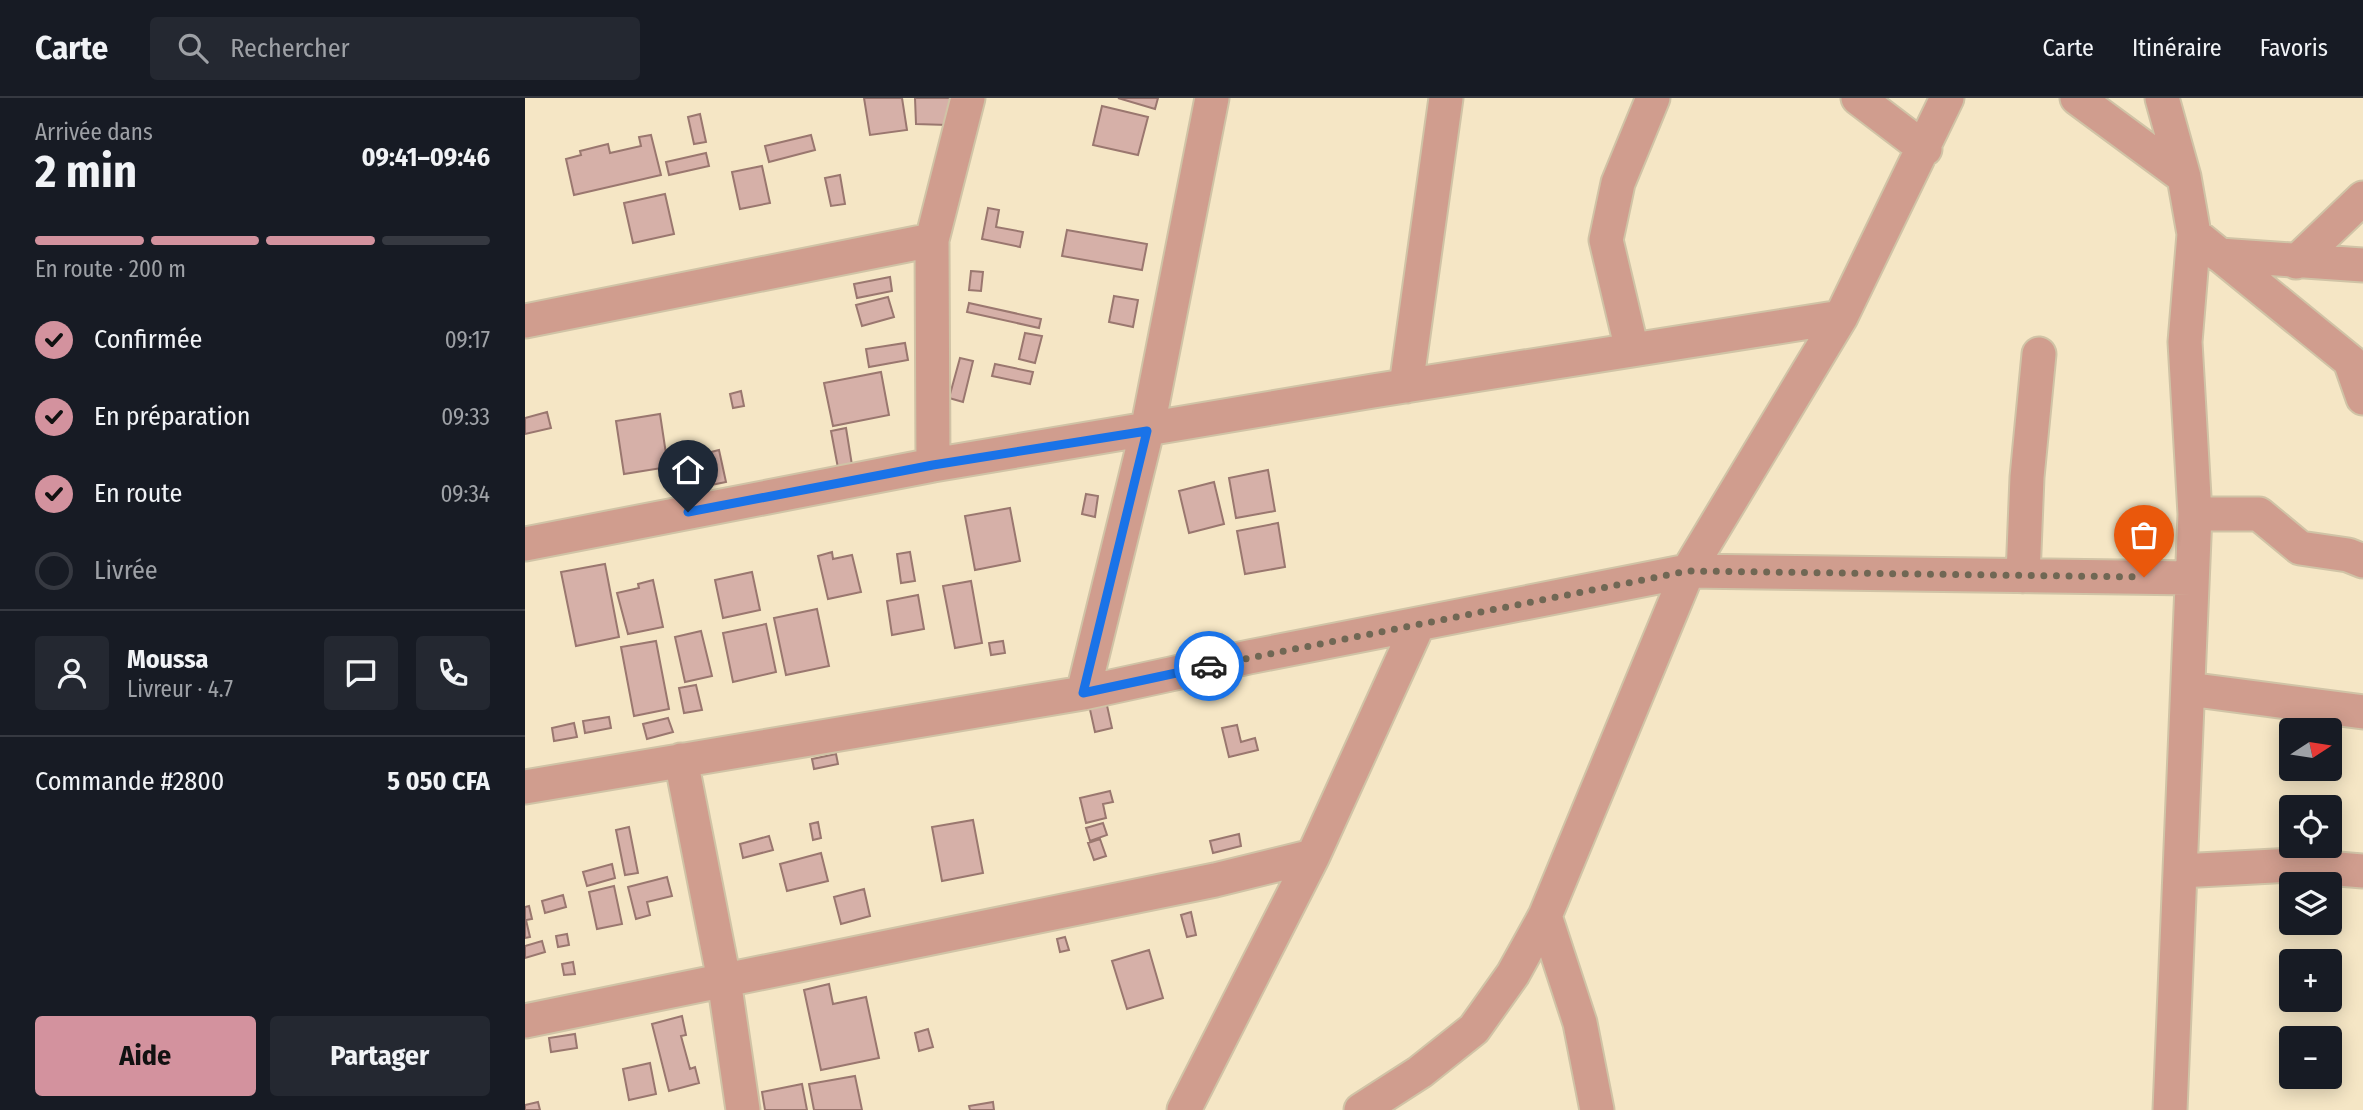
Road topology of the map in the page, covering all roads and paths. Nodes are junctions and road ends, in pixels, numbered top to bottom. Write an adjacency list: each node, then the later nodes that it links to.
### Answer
1 (968, 98): 12 (street)
2 (1212, 98): 22 (street)
3 (1446, 98): 20 (street)
4 (1653, 98): 18 (street)
5 (1858, 98): 9 (street)
6 (1947, 98): 9 (street)
7 (2077, 98): 10 (street)
8 (2162, 98): 10 (street)
9 (1925, 149): 16 (street)
10 (2184, 177): 13 (street)
11 (2363, 198): 14 (street)
12 (932, 240): 17 (street); 23 (street)
13 (2206, 244): 14 (street); 21 (street); 24 (street)
14 (2296, 262): 15 (street)
15 (2363, 265)
16 (1840, 317): 18 (street); 27 (street)
17 (525, 321)
18 (1632, 350): 20 (street)
19 (2039, 355): 28 (street)
20 (1406, 386): 22 (street)
21 (2363, 398)
22 (1147, 431): 23 (street); 32 (street)
23 (933, 465): 25 (street)
24 (2195, 514): 26 (street); 29 (street)
25 (525, 544)
26 (2363, 561)
27 (1688, 571): 28 (street); 30 (street); 39 (street)
28 (2023, 576): 29 (street)
29 (2192, 578): 31 (street)
30 (1418, 625): 32 (street); 36 (street)
31 (2188, 688): 33 (street); 37 (street)
32 (1083, 693): 34 (street)
33 (2363, 712)
34 (681, 760): 35 (street); 40 (street)
35 (525, 786)
36 (1313, 856): 40 (street); 43 (street)
37 (2180, 871): 38 (street); 46 (street)
38 (2363, 871)
39 (1545, 916): 44 (street); 45 (street)
40 (724, 980): 41 (street); 42 (street)
41 (525, 1021)
42 (743, 1110)
43 (1184, 1110)
44 (1361, 1110)
45 (1597, 1110)
46 (2170, 1110)

